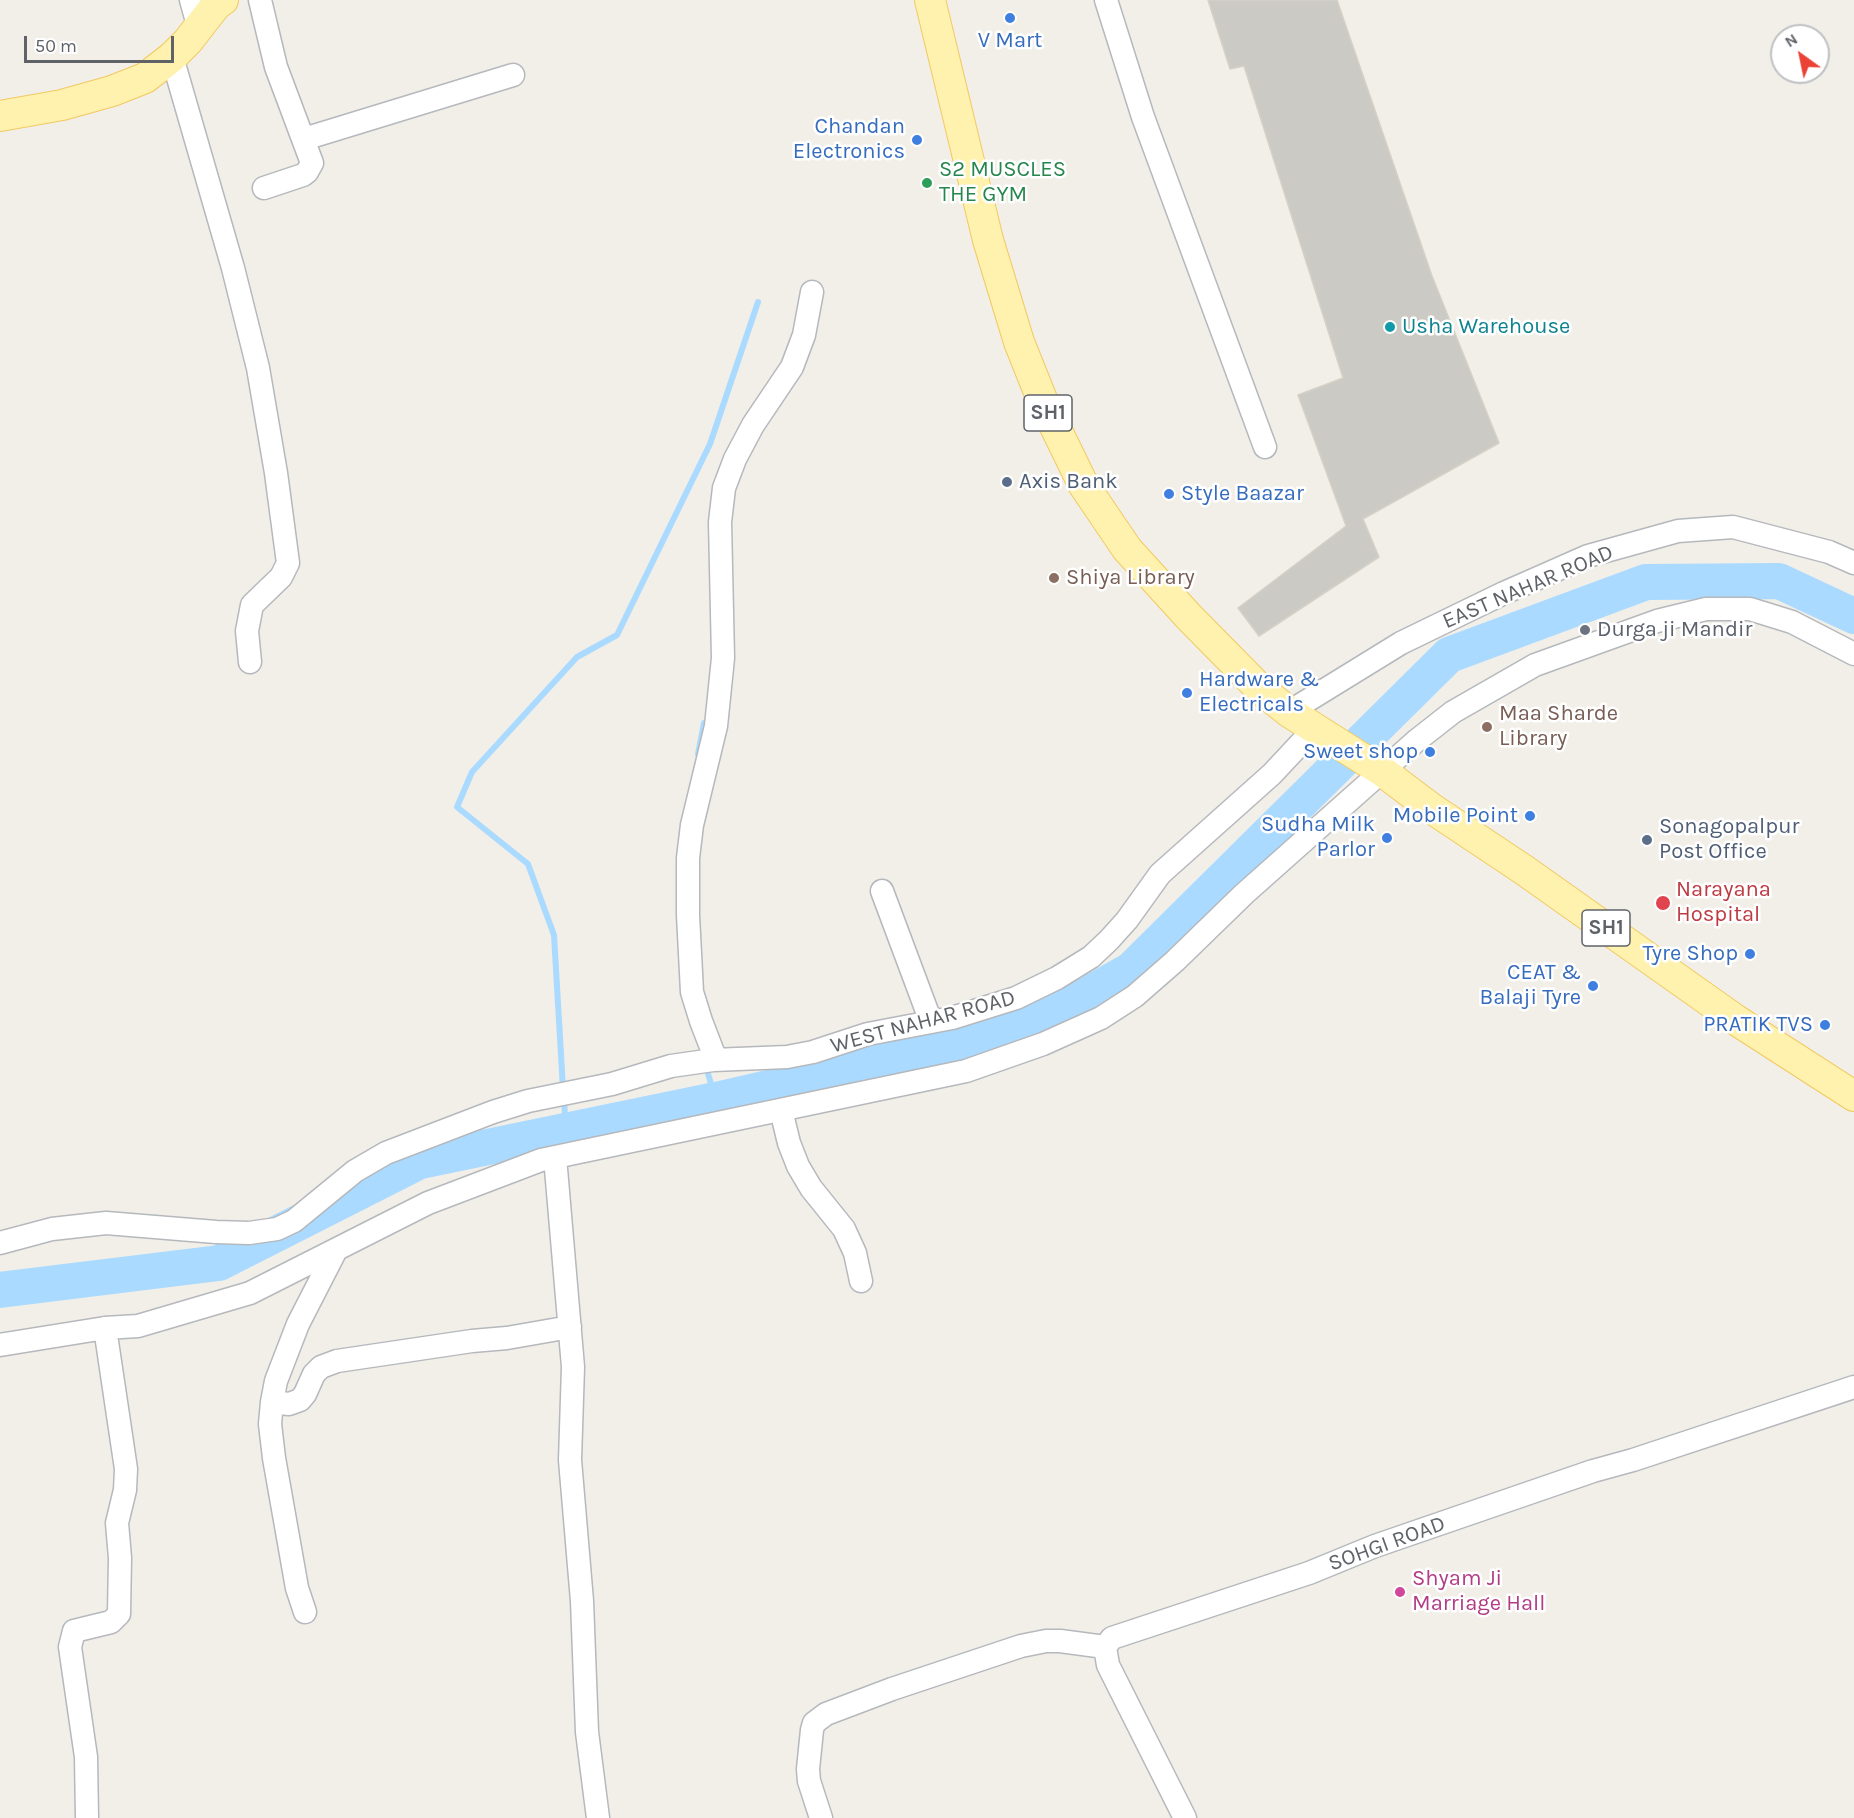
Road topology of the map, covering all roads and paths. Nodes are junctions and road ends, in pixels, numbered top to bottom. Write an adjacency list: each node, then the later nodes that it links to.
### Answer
1 (223, 0): 5 (main road)
2 (260, 0): 9 (street)
3 (930, 0): 16 (main road, SH1)
4 (1106, 0): 12 (street)
5 (195, 13): 6 (main road)
6 (172, 57): 8 (main road); 15 (street)
7 (513, 75): 9 (street)
8 (0, 116)
9 (304, 139): 10 (street)
10 (264, 188)
11 (812, 292): 21 (street)
12 (1265, 447)
13 (1854, 563): 16 (street, EAST NAHAR ROAD)
14 (1854, 654): 18 (street)
15 (250, 662)
16 (1289, 712): 17 (main road, SH1)
17 (1320, 731): 18 (main road, SH1); 20 (street, WEST NAHAR ROAD)
18 (1371, 764): 22 (main road, SH1); 23 (street)
19 (882, 891): 20 (street)
20 (932, 1022): 21 (street, WEST NAHAR ROAD)
21 (715, 1060): 25 (street, WEST NAHAR ROAD)
22 (1854, 1096)
23 (781, 1110): 24 (street); 27 (street)
24 (555, 1158): 26 (street); 28 (street)
25 (0, 1243)
26 (336, 1250): 29 (street); 32 (street)
27 (861, 1281)
28 (570, 1327): 32 (street); 36 (street)
29 (105, 1328): 30 (street); 35 (street)
30 (0, 1345)
31 (1854, 1387): 34 (street, SOHGI ROAD)
32 (272, 1402): 33 (street)
33 (305, 1612)
34 (1105, 1647): 37 (street); 38 (street)
35 (87, 1818)
36 (598, 1818)
37 (821, 1818)
38 (1185, 1818)

